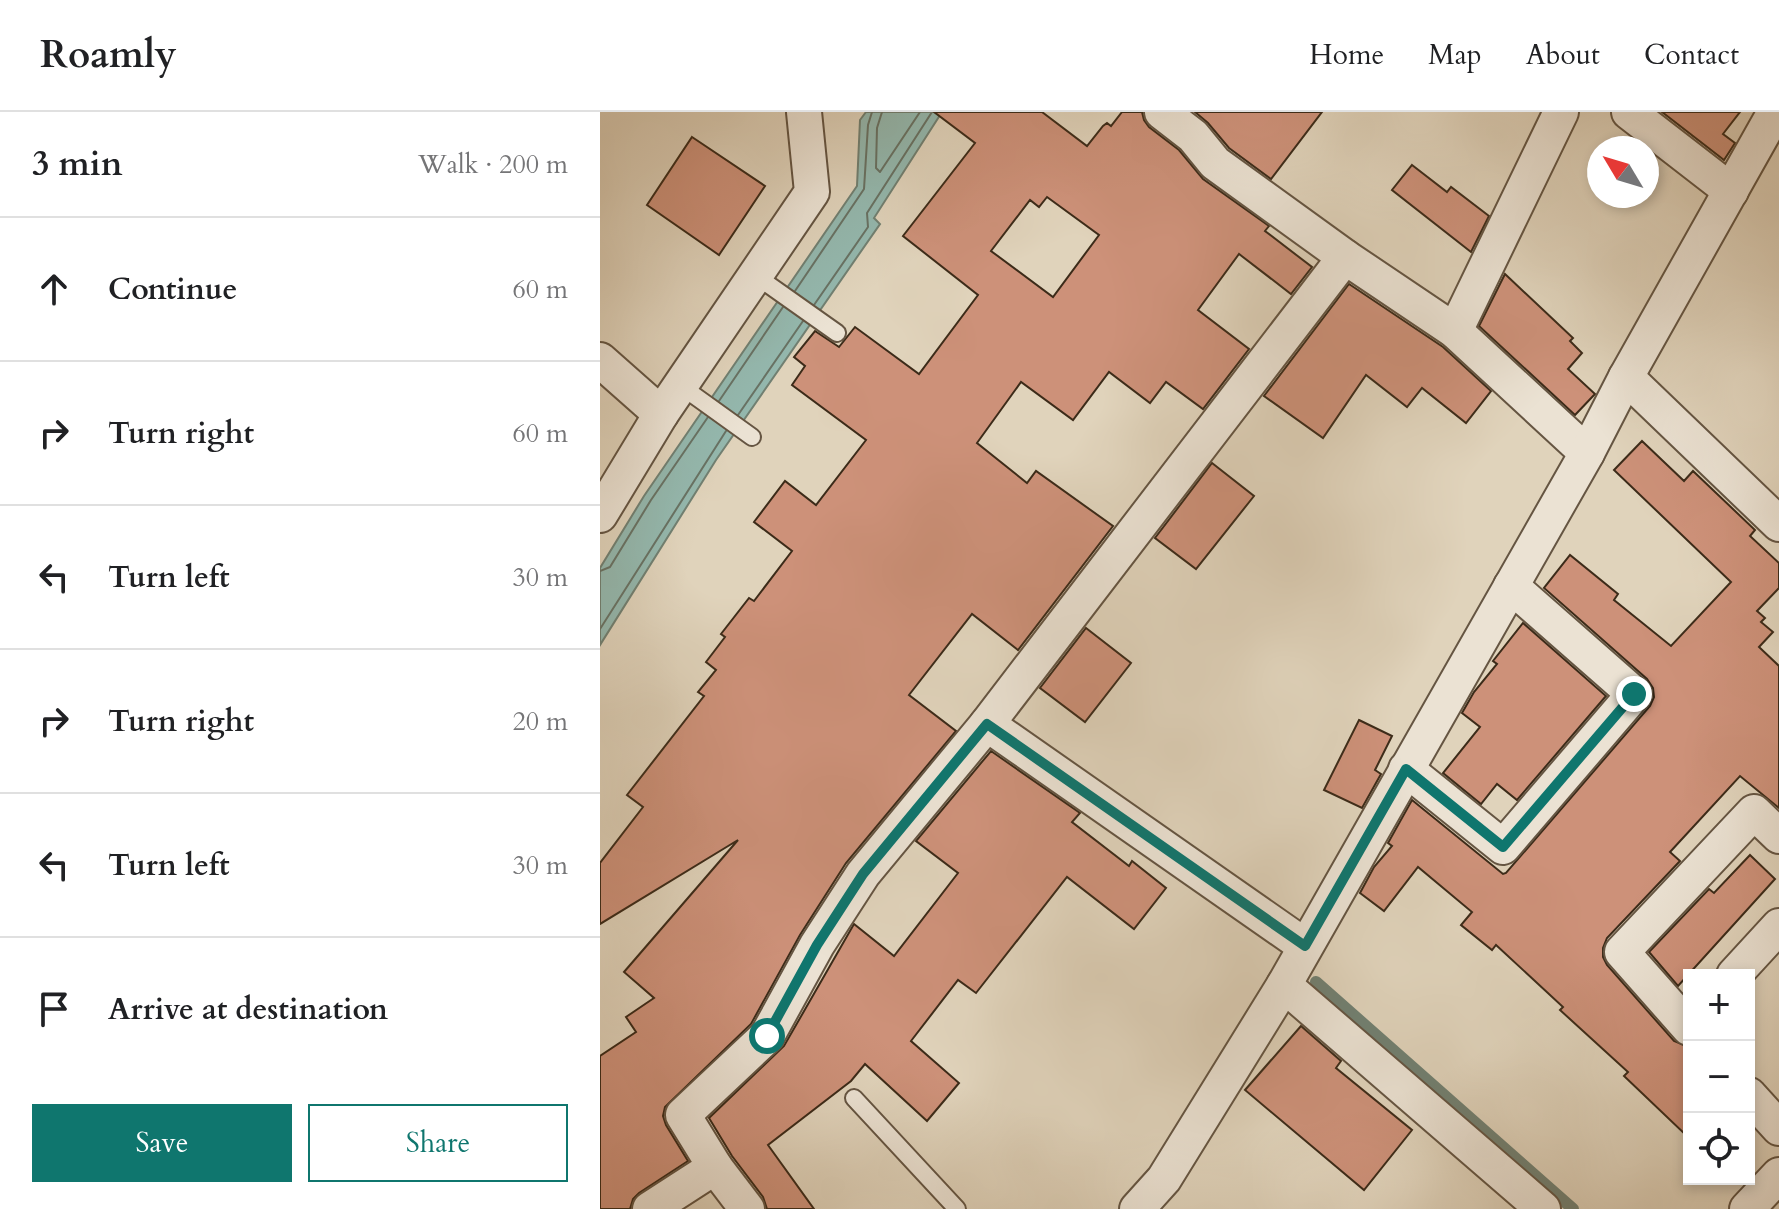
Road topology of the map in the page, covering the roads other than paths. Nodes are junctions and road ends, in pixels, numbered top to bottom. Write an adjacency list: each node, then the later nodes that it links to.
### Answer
1 (804, 112): 8 (street)
2 (1162, 112): 7 (street)
3 (1561, 112): 9 (street)
4 (1629, 112): 6 (street)
5 (1775, 119): 6 (street)
6 (1731, 191): 12 (street)
7 (1345, 257): 9 (street); 20 (street)
8 (765, 282): 10 (lane); 13 (street)
9 (1455, 331): 16 (street)
10 (837, 333)
11 (600, 360): 14 (street)
12 (1626, 377): 16 (street); 18 (street)
13 (688, 391): 14 (street); 15 (lane)
14 (661, 414): 17 (street)
15 (748, 434)
16 (1587, 453): 19 (street)
17 (600, 515)
18 (1779, 524)
19 (1511, 586): 21 (street); 21 (street)
20 (987, 724): 24 (street); 31 (street)
21 (1406, 769): 24 (street)
22 (1779, 836): 27 (street)
23 (1779, 926): 25 (street)
24 (1305, 946): 26 (street)
25 (1740, 969)
26 (1284, 985): 36 (street); 37 (street)
27 (1683, 1020)
28 (854, 1098): 35 (lane)
29 (1755, 1102): 30 (street)
30 (1779, 1128)
31 (715, 1167): 33 (street); 34 (street)
32 (1779, 1175): 38 (street)
33 (650, 1209)
34 (747, 1209)
35 (957, 1209)
36 (1137, 1209)
37 (1543, 1209)
38 (1747, 1209)

